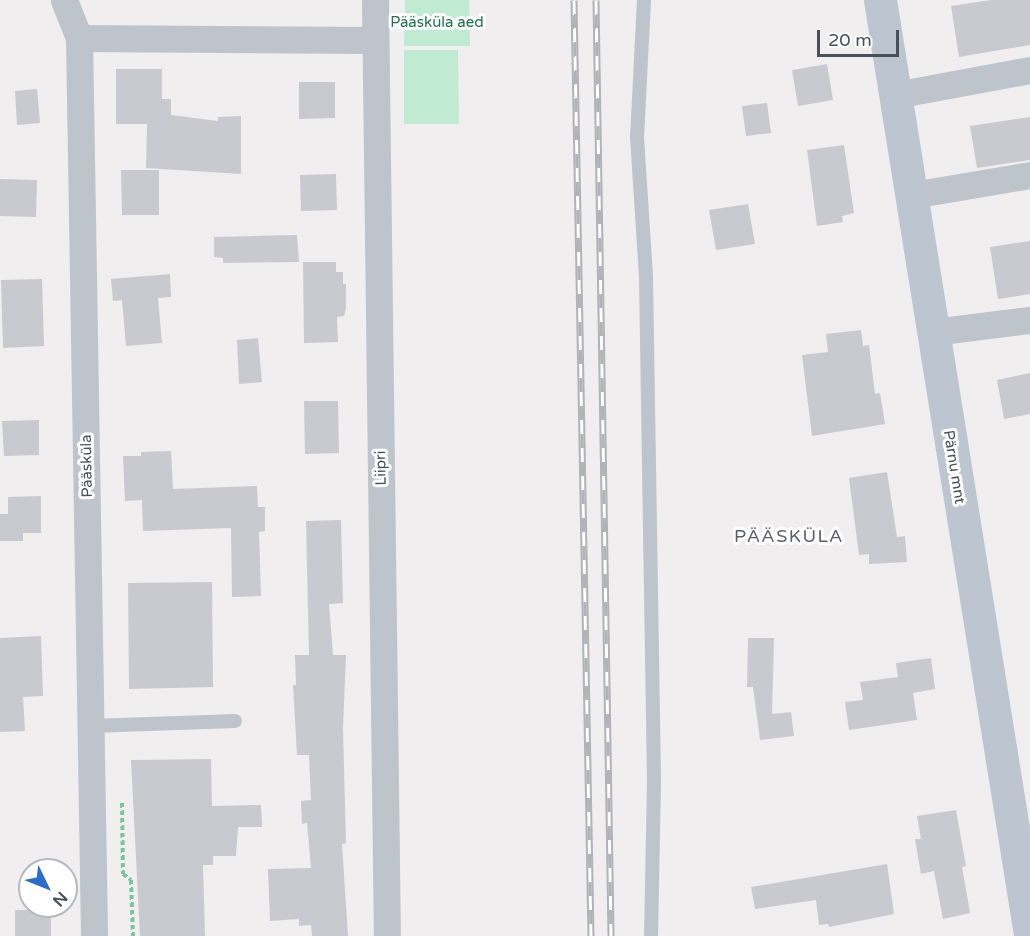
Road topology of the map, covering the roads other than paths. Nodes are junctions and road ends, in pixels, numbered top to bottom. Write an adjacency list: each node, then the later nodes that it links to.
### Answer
1 (64, 0): 5 (street, Pääsküla)
2 (375, 0): 6 (street, Liipri)
3 (644, 0): 18 (lane)
4 (880, 0): 8 (main road, Pärnu mnt)
5 (79, 38): 6 (street); 14 (street, Pääsküla)
6 (375, 40): 17 (street, Liipri)
7 (1030, 70): 8 (street)
8 (895, 95): 10 (main road, Pärnu mnt)
9 (1030, 175): 10 (street)
10 (912, 195): 12 (main road, Pärnu mnt)
11 (1030, 320): 12 (street)
12 (933, 332): 15 (main road, Pärnu mnt)
13 (235, 722): 14 (lane)
14 (91, 726): 16 (street, Pääsküla)
15 (1030, 935)
16 (94, 936)
17 (387, 936)
18 (651, 936)

